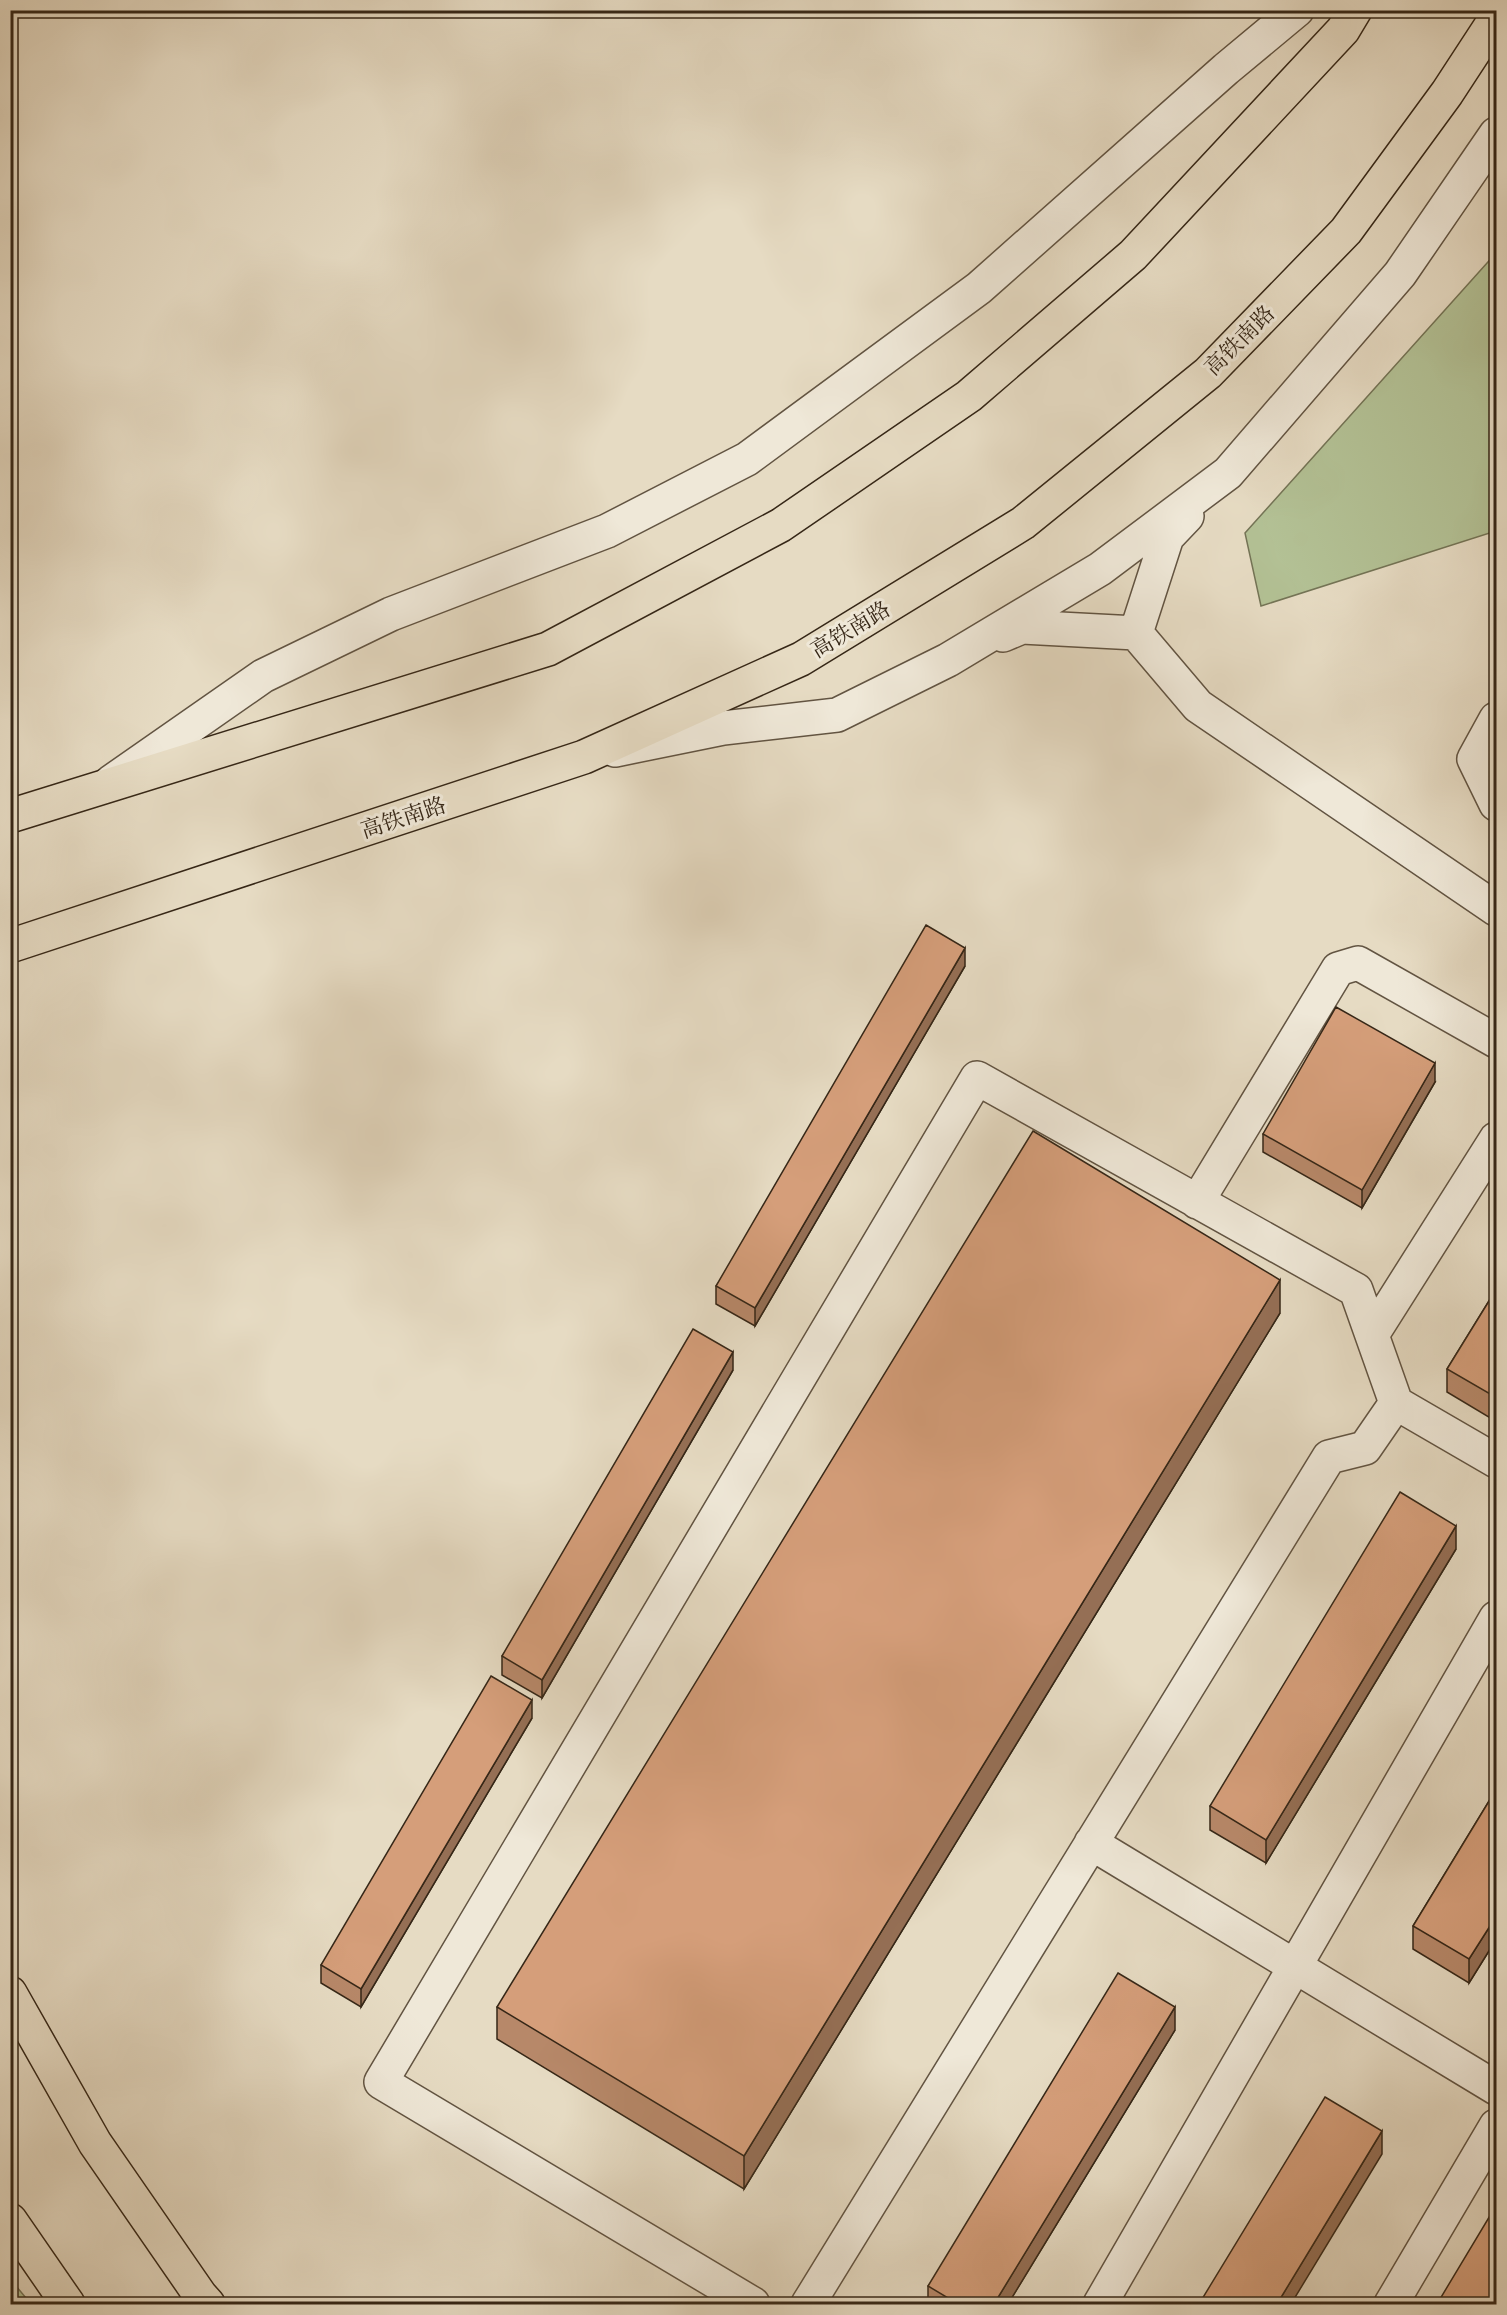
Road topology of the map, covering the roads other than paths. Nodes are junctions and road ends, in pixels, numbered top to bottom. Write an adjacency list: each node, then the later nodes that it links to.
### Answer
1 (1297, 10): 10 (street)
2 (1355, 10): 10 (main road)
3 (1497, 18): 9 (main road, 高铁南路)
4 (1497, 134): 5 (street)
5 (1228, 473): 6 (street); 7 (street)
6 (1136, 633): 7 (street); 13 (street)
7 (948, 660): 9 (street)
8 (1497, 719): 11 (street)
9 (584, 757): 14 (main road, 高铁南路)
10 (106, 786): 12 (main road)
11 (1497, 804)
12 (10, 816)
13 (1497, 909)
14 (10, 946)
15 (1497, 1041): 17 (street)
16 (1497, 1139): 18 (street)
17 (1197, 1202): 18 (street); 30 (street)
18 (1372, 1335): 19 (street)
19 (1396, 1403): 20 (street); 22 (street)
20 (1497, 1461)
21 (1497, 1618): 23 (street)
22 (1091, 1843): 23 (street); 31 (street)
23 (1295, 1968): 25 (street); 32 (street)
24 (10, 1993): 29 (main road)
25 (1497, 2088)
26 (1497, 2126): 33 (street)
27 (10, 2220): 28 (main road)
28 (68, 2304)
29 (208, 2304)
30 (753, 2304)
31 (808, 2304)
32 (1100, 2304)
33 (1391, 2304)

